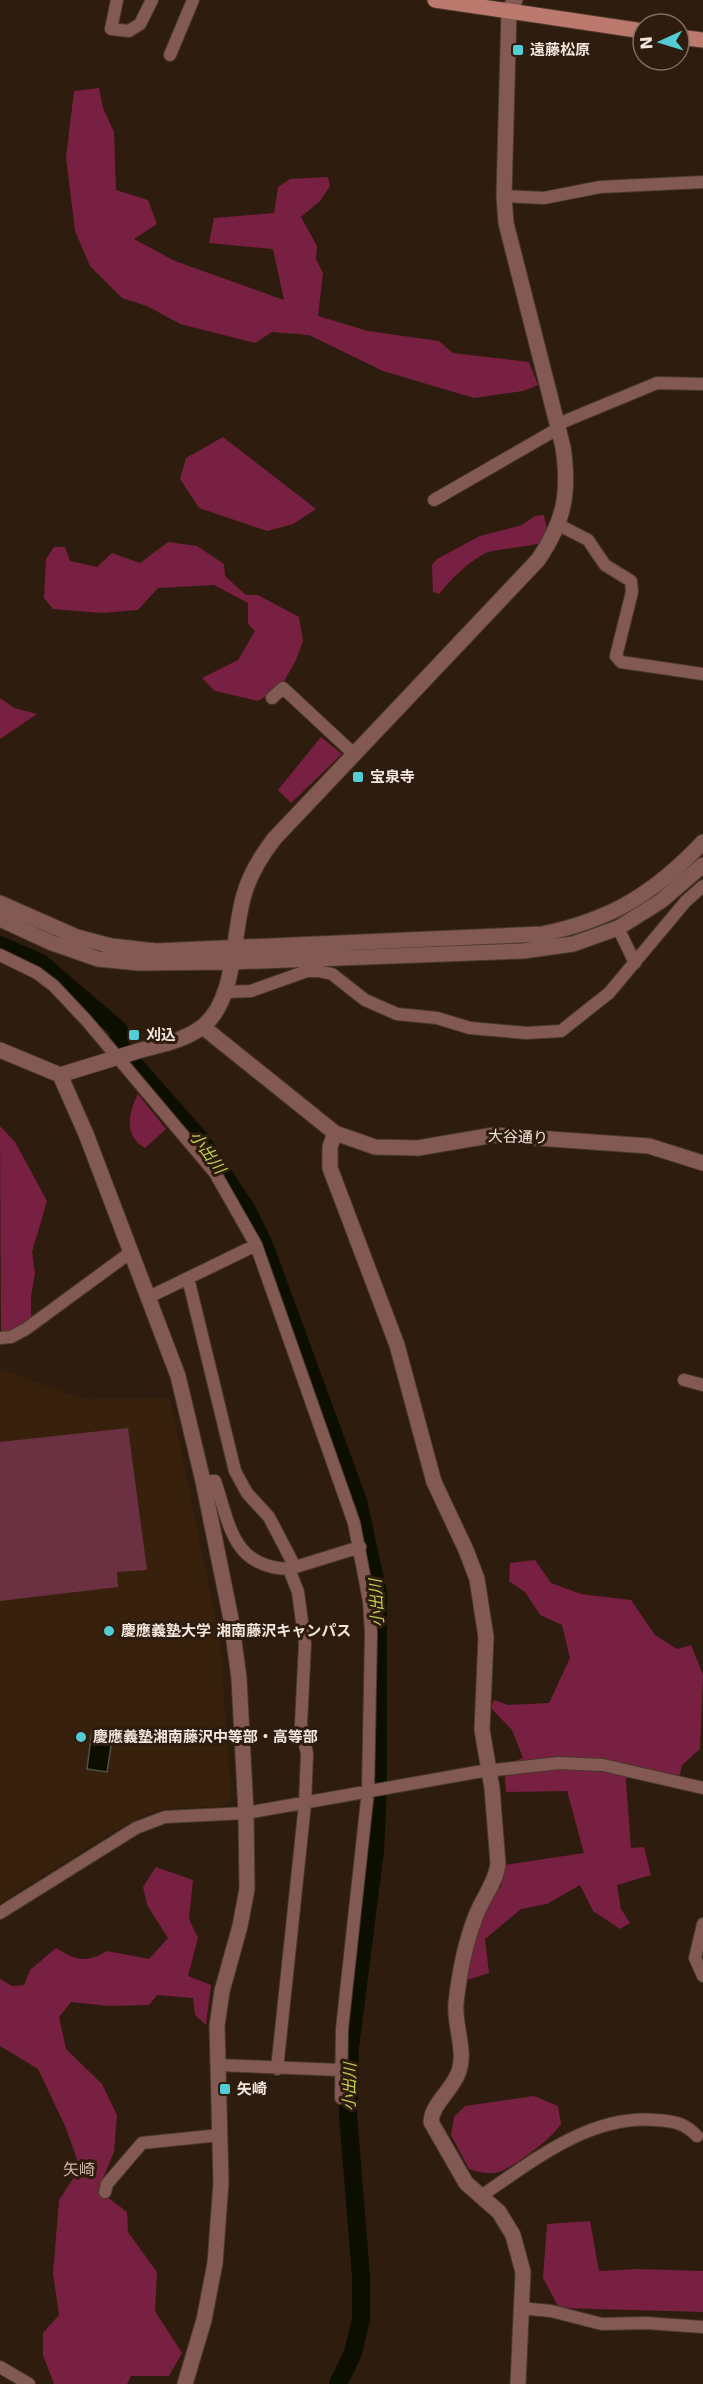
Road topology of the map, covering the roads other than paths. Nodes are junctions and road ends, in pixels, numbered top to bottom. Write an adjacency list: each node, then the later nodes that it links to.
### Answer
1 (117, 0): 2 (street)
2 (152, 0)
3 (194, 0): 7 (street)
4 (435, 0): 5 (main road)
5 (511, 5): 6 (main road); 9 (street)
6 (631, 29)
7 (171, 55)
8 (703, 182): 9 (street)
9 (504, 196): 11 (street)
10 (703, 384): 11 (street)
11 (558, 426): 12 (street); 13 (street)
12 (434, 500)
13 (559, 525): 14 (street); 16 (street)
14 (703, 674)
15 (272, 698): 16 (street)
16 (355, 755): 24 (street)
17 (703, 842): 24 (street)
18 (703, 865): 22 (street)
19 (703, 886): 25 (street)
20 (0, 903): 24 (street)
21 (0, 919): 24 (street)
22 (618, 928): 24 (street); 25 (street)
23 (0, 955): 29 (street)
24 (232, 955): 26 (street)
25 (635, 963): 26 (street)
26 (226, 992): 27 (street)
27 (202, 1027): 29 (street); 31 (street, 大谷通り)
28 (0, 1050): 30 (street)
29 (124, 1056): 30 (street); 33 (street)
30 (60, 1075): 34 (street)
31 (335, 1133): 32 (street, 大谷通り); 43 (street)
32 (703, 1163)
33 (256, 1245): 35 (street); 41 (street)
34 (131, 1252): 36 (street); 37 (street)
35 (188, 1278): 36 (street); 42 (street)
36 (149, 1297): 40 (street)
37 (0, 1338)
38 (684, 1380): 39 (street)
39 (703, 1385)
40 (203, 1481): 42 (street); 47 (street)
41 (360, 1547): 42 (street); 45 (street)
42 (292, 1568): 46 (street)
43 (488, 1772): 44 (street); 45 (street); 58 (street)
44 (703, 1788)
45 (375, 1790): 46 (street); 53 (street)
46 (305, 1804): 47 (street); 52 (street)
47 (246, 1813): 48 (street); 51 (street)
48 (0, 1912)
49 (703, 1924): 50 (street)
50 (703, 1976)
51 (217, 2065): 52 (street); 55 (street)
52 (277, 2069): 53 (street)
53 (340, 2070): 54 (street)
54 (341, 2098)
55 (220, 2135): 57 (street); 63 (street)
56 (697, 2136): 58 (street)
57 (105, 2192)
58 (481, 2196): 59 (street)
59 (520, 2308): 60 (street); 64 (street)
60 (703, 2327)
61 (0, 2367): 62 (street)
62 (29, 2384)
63 (185, 2384)
64 (518, 2384)

